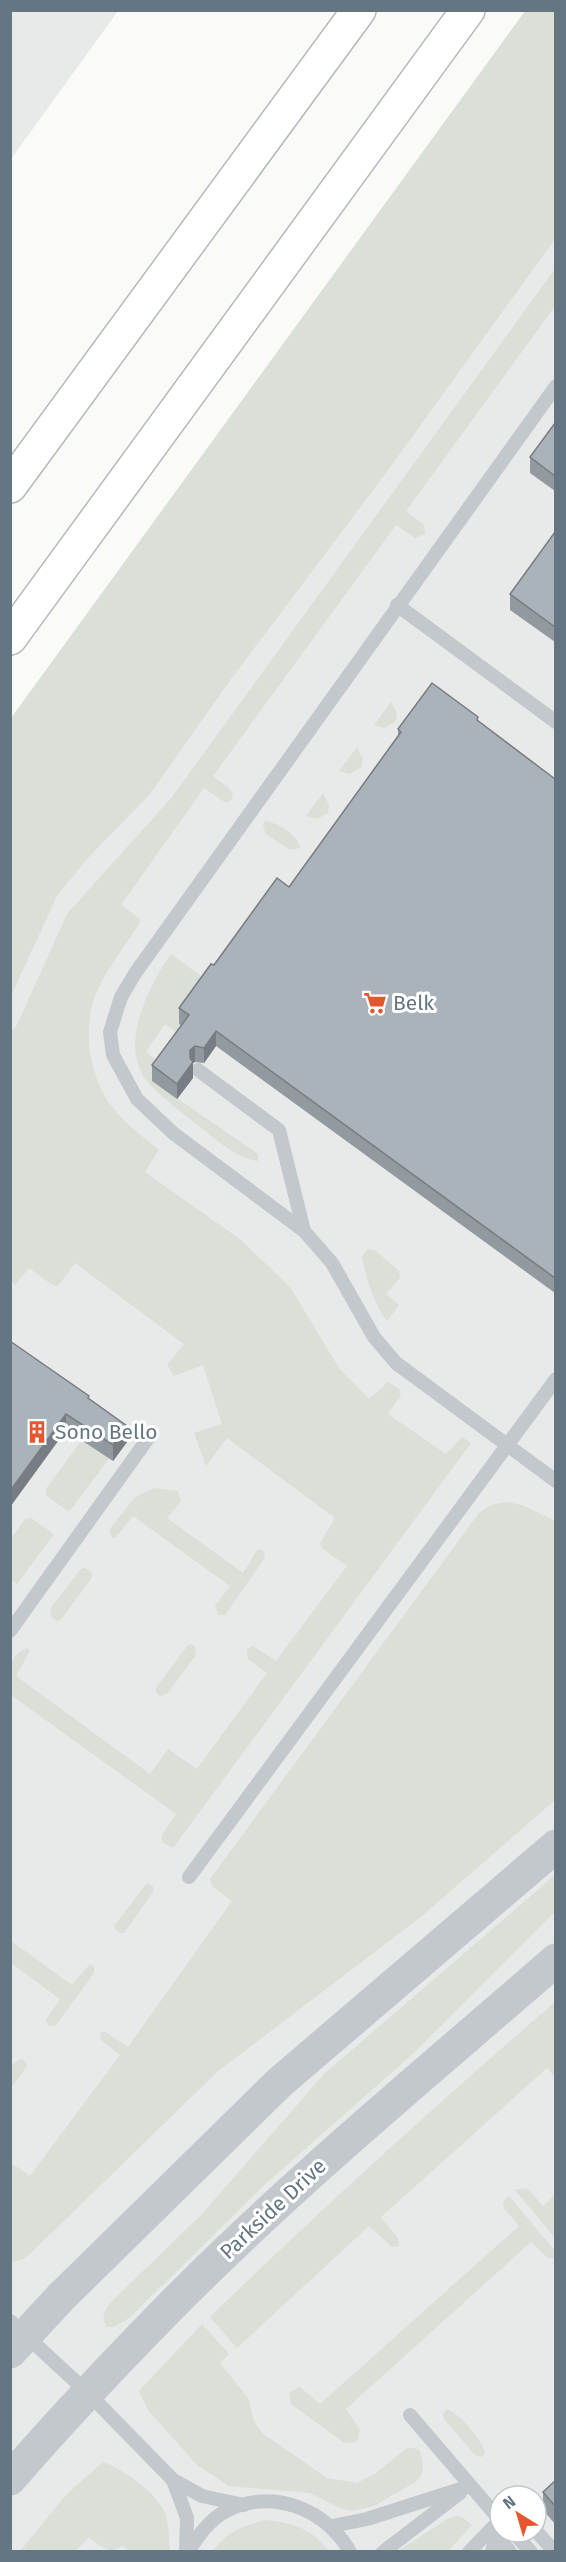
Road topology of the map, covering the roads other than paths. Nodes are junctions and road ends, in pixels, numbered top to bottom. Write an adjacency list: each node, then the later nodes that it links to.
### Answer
1 (358, 10): 4 (highway)
2 (468, 10): 6 (highway)
3 (555, 386): 5 (lane)
4 (10, 486)
5 (397, 605): 7 (lane); 9 (lane)
6 (10, 638)
7 (555, 722)
8 (198, 1070): 9 (lane)
9 (304, 1231): 12 (lane)
10 (555, 1378): 12 (lane)
11 (149, 1437): 14 (lane)
12 (508, 1444): 13 (lane); 16 (lane)
13 (555, 1481)
14 (10, 1631)
15 (555, 1846): 18 (street)
16 (189, 1877)
17 (555, 1960): 19 (street, Parkside Drive)
18 (16, 2337): 19 (lane)
19 (87, 2392): 21 (street, Parkside Drive); 22 (lane)
20 (410, 2415): 23 (lane)
21 (10, 2478)
22 (173, 2480): 24 (lane); 28 (lane)
23 (470, 2486): 25 (lane); 26 (lane); 30 (lane)
24 (244, 2505): 26 (lane); 28 (lane)
25 (488, 2506)
26 (332, 2526): 29 (lane)
27 (488, 2532): 31 (lane)
28 (187, 2552)
29 (350, 2552)
30 (383, 2552)
31 (469, 2552)

